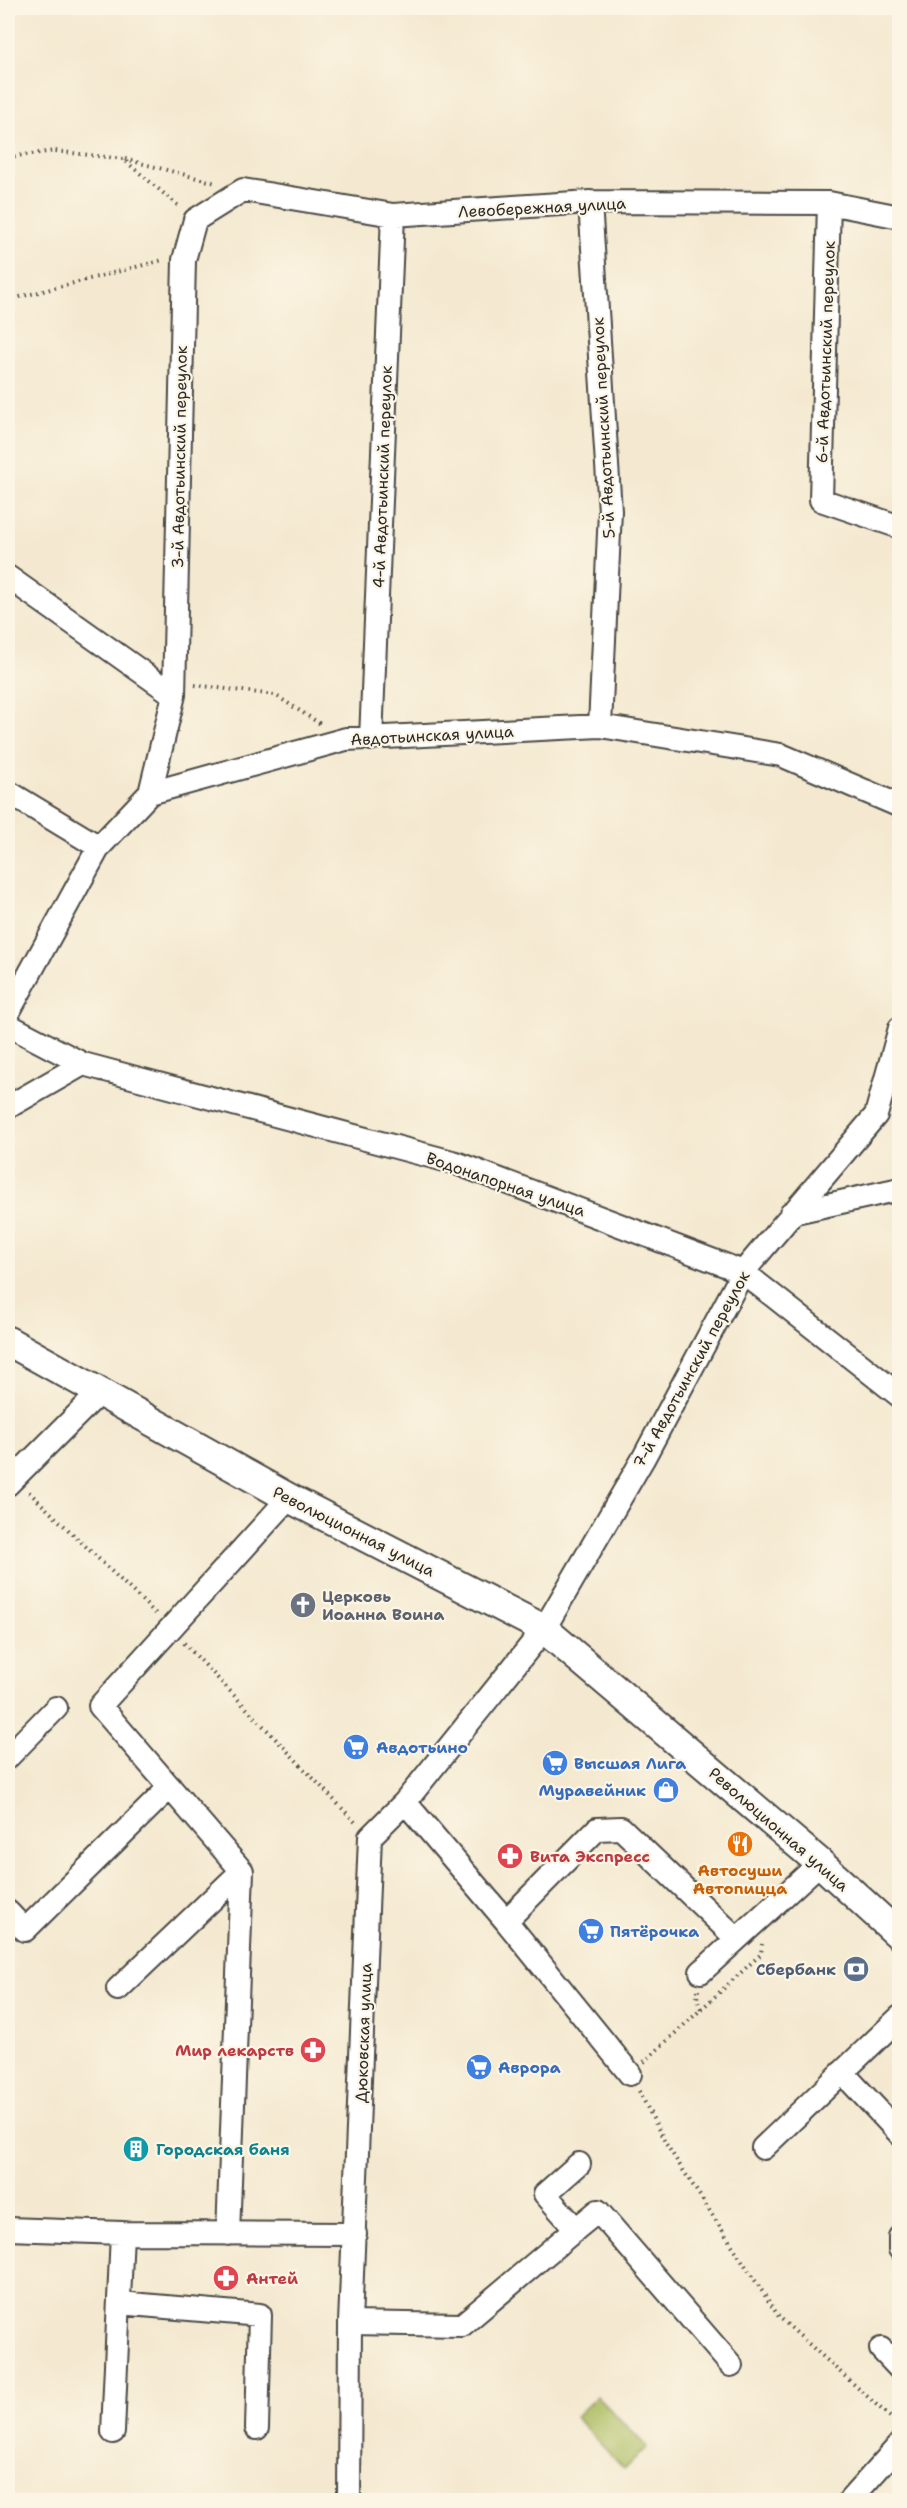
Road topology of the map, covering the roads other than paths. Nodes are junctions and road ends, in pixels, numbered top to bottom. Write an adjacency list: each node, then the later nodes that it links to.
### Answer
1 (590, 202): 2 (street, Левобережная улица); 3 (street, Левобережная улица); 9 (street, 5-й Авдотьинский переулок)
2 (829, 203): 4 (street, Левобережная улица); 6 (street, 6-й Авдотьинский переулок)
3 (393, 215): 5 (street, Левобережная улица); 10 (street, 4-й Авдотьинский переулок)
4 (900, 217)
5 (195, 220): 8 (street, 3-й Авдотьинский переулок)
6 (900, 527)
7 (8, 577): 8 (street)
8 (174, 695): 12 (street, 3-й Авдотьинский переулок)
9 (600, 726): 10 (street, Авдотьинская улица); 13 (street, Авдотьинская улица)
10 (371, 739): 12 (street, Авдотьинская улица)
11 (8, 792): 14 (street)
12 (150, 793): 14 (street)
13 (900, 806)
14 (99, 847): 15 (street)
15 (8, 1013)
16 (8, 1026): 18 (street, Водонапорная улица)
17 (900, 1028): 21 (street, 7-й Авдотьинский переулок)
18 (83, 1064): 19 (street); 22 (street, Водонапорная улица)
19 (8, 1107)
20 (900, 1190): 21 (street)
21 (791, 1213): 22 (street, 7-й Авдотьинский переулок)
22 (743, 1272): 25 (street, Водонапорная улица); 28 (street, 7-й Авдотьинский переулок)
23 (8, 1341): 24 (main road, Революционная улица)
24 (100, 1392): 26 (street); 27 (main road, Революционная улица)
25 (900, 1395)
26 (10, 1477)
27 (289, 1498): 28 (main road, Революционная улица); 31 (street)
28 (544, 1629): 32 (street); 33 (main road, Революционная улица)
29 (56, 1708): 30 (street)
30 (8, 1757)
31 (170, 1787): 34 (street); 35 (street)
32 (405, 1802): 36 (street); 51 (street, Дюковская улица)
33 (820, 1863): 37 (street); 38 (main road, Революционная улица)
34 (242, 1871): 40 (street); 50 (street)
35 (8, 1912)
36 (506, 1921): 37 (street); 43 (street)
37 (744, 1933): 39 (street)
38 (900, 1936)
39 (701, 1972)
40 (118, 1989)
41 (900, 2017): 42 (street)
42 (842, 2072): 44 (street); 45 (street)
43 (630, 2074)
44 (900, 2134)
45 (763, 2148)
46 (579, 2164): 48 (street)
47 (8, 2229): 49 (street)
48 (576, 2229): 55 (street); 57 (street)
49 (122, 2233): 50 (street); 54 (street)
50 (228, 2234): 51 (street)
51 (355, 2234): 55 (street, Дюковская улица)
52 (900, 2236): 53 (street)
53 (900, 2249)
54 (119, 2303): 59 (street); 60 (street)
55 (350, 2324): 62 (street, Дюковская улица)
56 (881, 2349): 58 (street)
57 (731, 2365)
58 (900, 2369)
59 (256, 2428)
60 (113, 2432)
61 (900, 2444): 63 (street)
62 (349, 2500)
63 (850, 2500)

